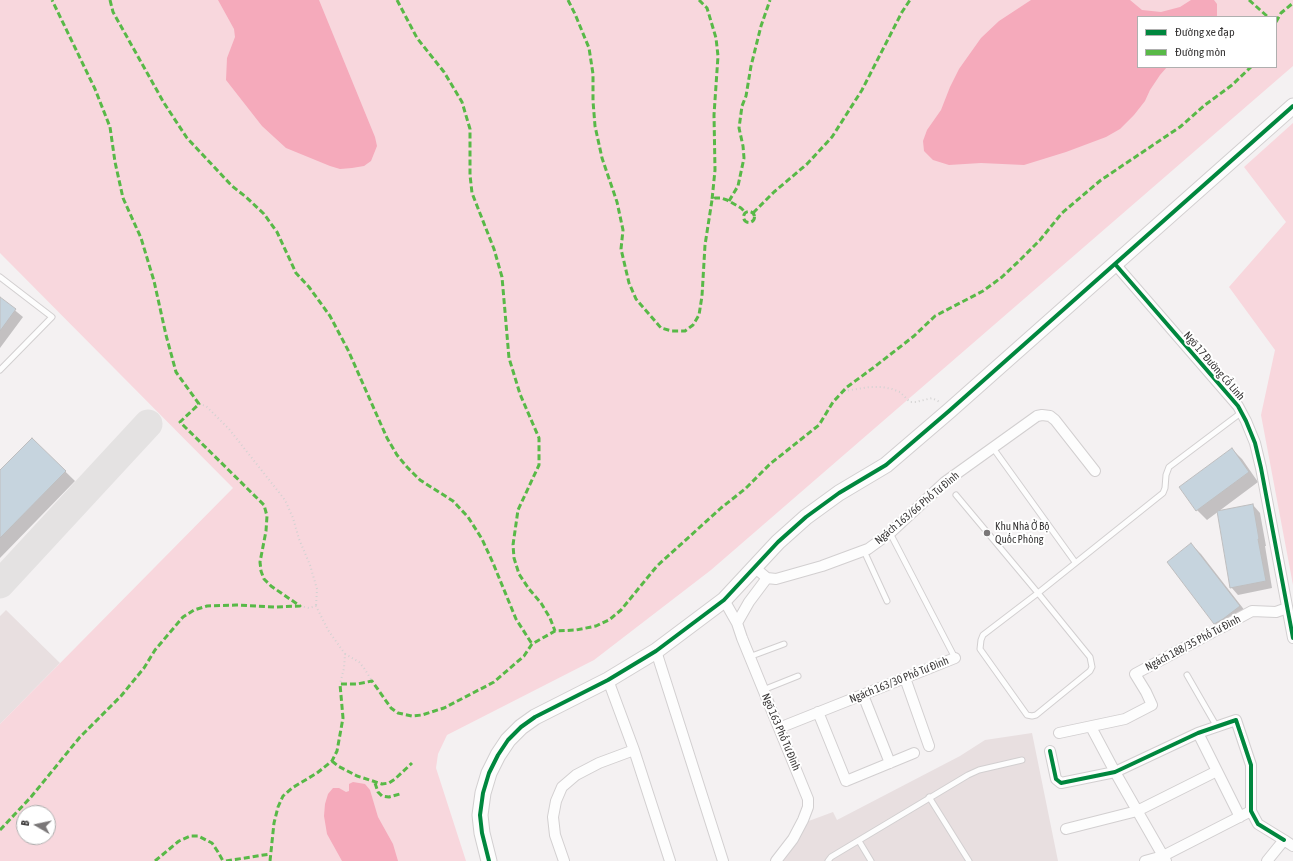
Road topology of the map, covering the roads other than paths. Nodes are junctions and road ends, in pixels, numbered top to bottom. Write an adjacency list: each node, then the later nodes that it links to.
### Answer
1 (1293, 106): 2 (street)
2 (1115, 264): 5 (street, Ngõ 17 Đường Cổ Linh); 12 (street)
3 (0, 277): 4 (lane)
4 (0, 370)
5 (1242, 412): 11 (lane); 17 (street, Ngõ 17 Đường Cổ Linh)
6 (993, 448): 7 (street, Ngách 163/66 Phố Tư Đình); 9 (street, Ngách 163/66 Phố Tư Đình); 11 (lane)
7 (1094, 471)
8 (956, 495): 14 (lane)
9 (890, 533): 10 (street, Ngách 163/66 Phố Tư Đình); 23 (lane, Ngách 163/30 Phố Tư Đình)
10 (864, 550): 13 (street, Ngách 163/66 Phố Tư Đình); 16 (lane)
11 (1075, 562): 14 (lane)
12 (754, 567): 13 (street); 15 (street)
13 (767, 578): 18 (street)
14 (1038, 593): 14 (lane)
15 (724, 600): 18 (street, Ngõ 163 Phố Tư Đình); 21 (street)
16 (887, 601)
17 (1287, 608): 19 (street, Ngõ 17 Đường Cổ Linh); 31 (street, Ngách 188/35 Phố Tư Đình)
18 (737, 623): 22 (street, Ngõ 163 Phố Tư Đình)
19 (1293, 638)
20 (784, 644): 22 (lane)
21 (656, 651): 27 (street); 56 (street)
22 (749, 657): 28 (street, Ngõ 163 Phố Tư Đình)
23 (955, 658): 26 (street, Ngách 163/30 Phố Tư Đình)
24 (1187, 675): 32 (lane)
25 (798, 676): 28 (lane)
26 (905, 678): 29 (street, Ngách 163/30 Phố Tư Đình); 36 (street)
27 (608, 680): 37 (street); 53 (street)
28 (763, 690): 33 (street, Ngõ 163 Phố Tư Đình)
29 (863, 695): 30 (street, Ngách 163/30 Phố Tư Đình); 41 (street)
30 (818, 712): 33 (street, Ngách 163/30 Phố Tư Đình); 41 (street)
31 (1091, 726): 34 (street); 43 (street)
32 (1217, 727): 35 (street); 45 (street)
33 (779, 728): 57 (street, Ngõ 163 Phố Tư Đình)
34 (1059, 733)
35 (1198, 733): 42 (street); 43 (street)
36 (929, 746)
37 (634, 750): 54 (street); 55 (street)
38 (1050, 751): 43 (street)
39 (914, 753): 41 (street)
40 (1022, 760): 44 (lane)
41 (890, 763)
42 (1217, 771): 46 (street); 47 (street)
43 (1115, 772): 46 (street)
44 (929, 797): 50 (lane); 60 (lane)
45 (1251, 811): 47 (street); 49 (street)
46 (1137, 812): 48 (street); 52 (street)
47 (1240, 817): 52 (street)
48 (1066, 829)
49 (1284, 840): 51 (street); 62 (street)
50 (859, 841): 58 (lane); 59 (lane)
51 (1293, 846)
52 (1165, 858): 61 (street)
53 (489, 861)
54 (564, 861)
55 (670, 861)
56 (723, 861)
57 (776, 861)
58 (828, 861)
59 (871, 861)
60 (969, 861)
61 (1145, 861)
62 (1267, 861)

